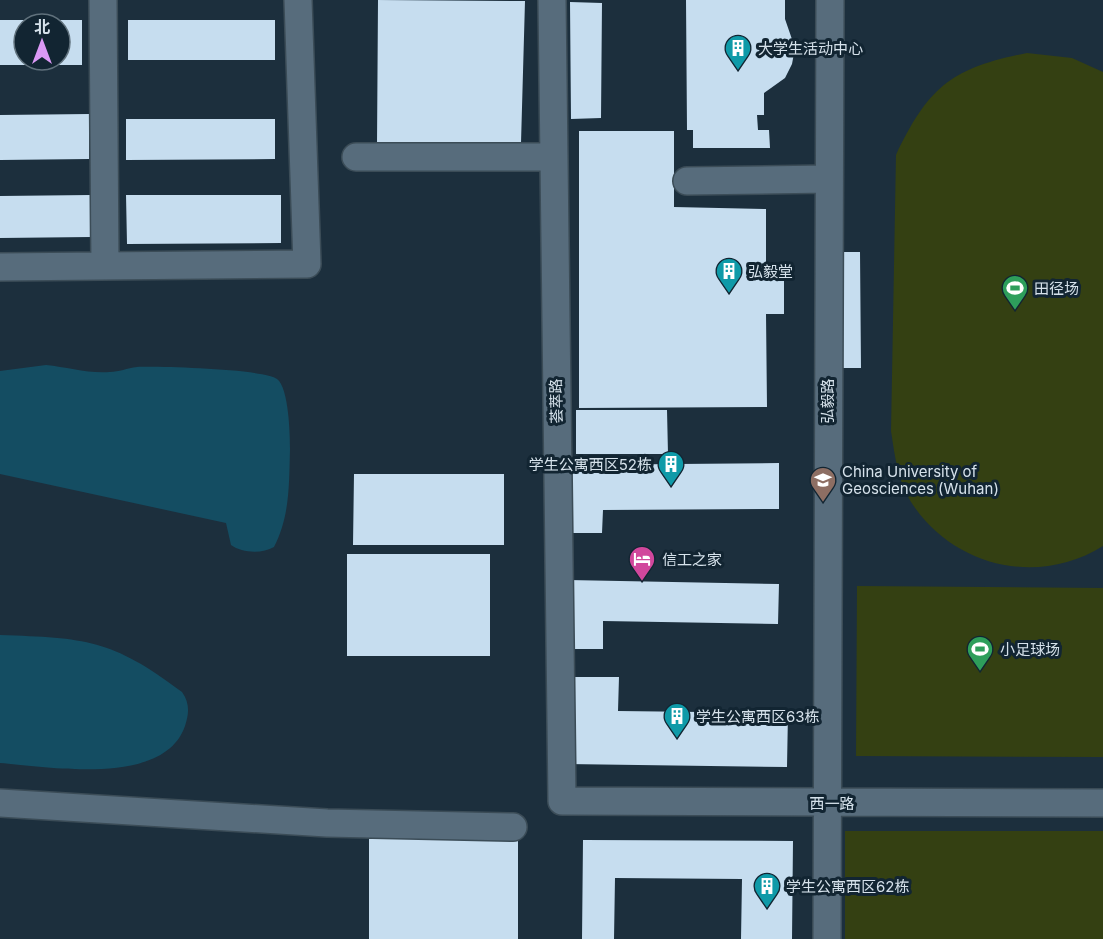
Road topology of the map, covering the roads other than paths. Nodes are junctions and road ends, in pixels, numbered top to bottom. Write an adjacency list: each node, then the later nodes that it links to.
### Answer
1 (103, 0): 9 (street)
2 (298, 0): 9 (street)
3 (552, 0): 6 (street, 荟萃路)
4 (830, 0): 7 (street, 弘毅路)
5 (356, 158): 6 (street)
6 (552, 158): 11 (street, 荟萃路)
7 (827, 179): 8 (street); 13 (street, 弘毅路)
8 (687, 181)
9 (105, 265): 10 (street)
10 (0, 267)
11 (562, 801): 13 (street, 西一路)
12 (0, 802): 15 (street)
13 (828, 803): 14 (street, 西一路); 16 (street, 弘毅路)
14 (1103, 803)
15 (513, 827)
16 (827, 939)

